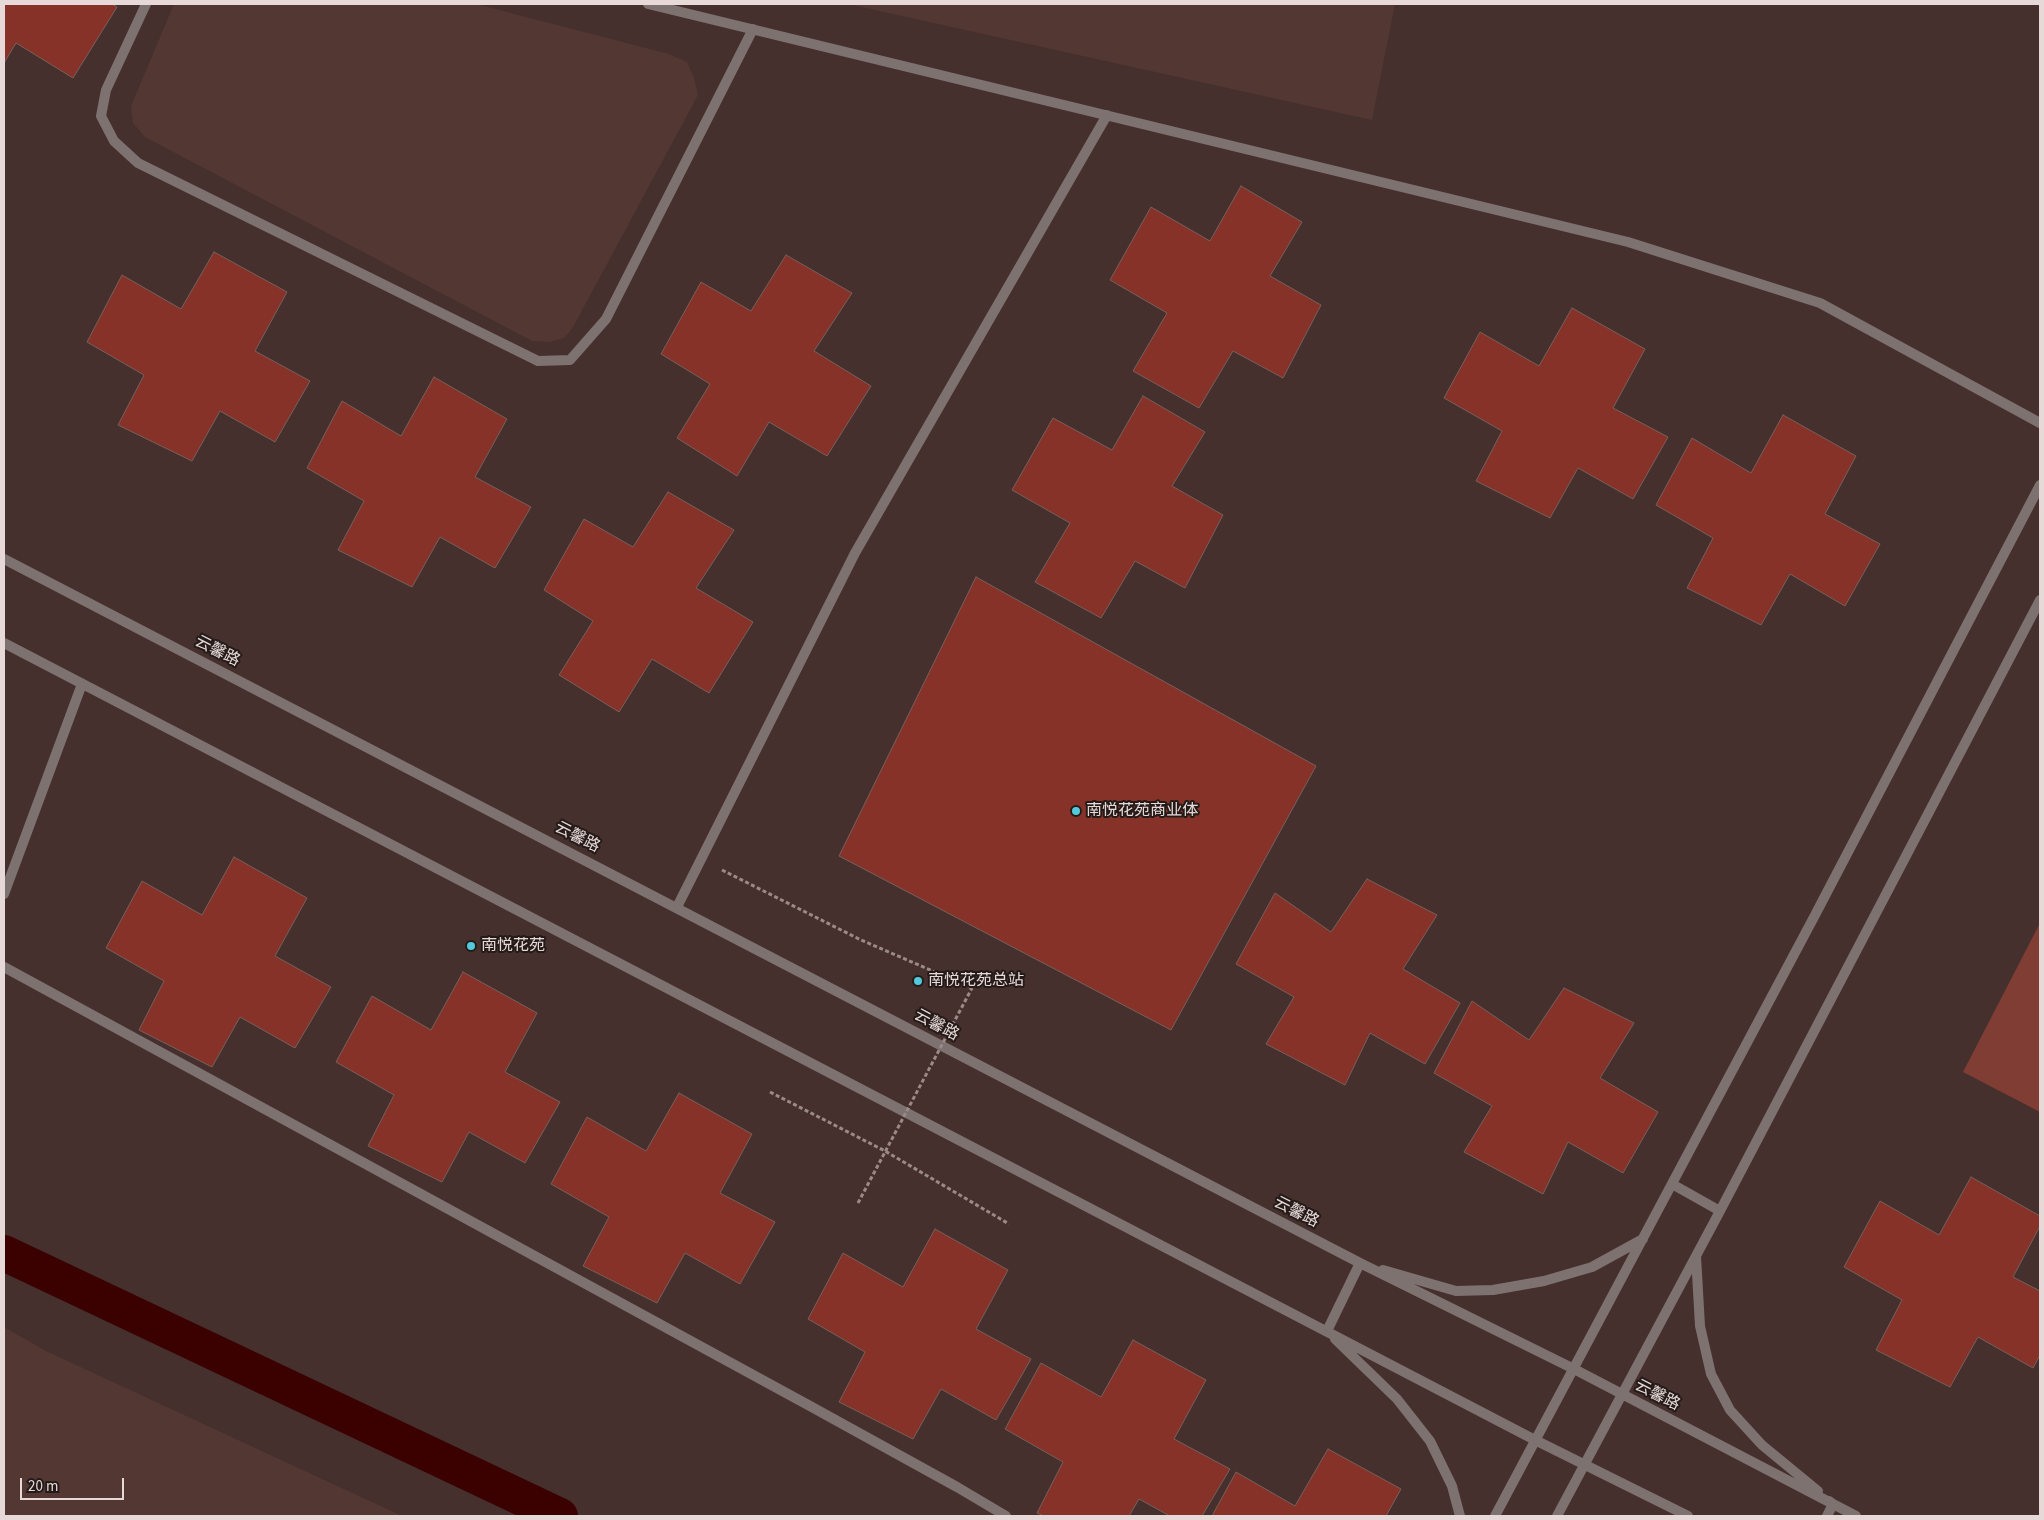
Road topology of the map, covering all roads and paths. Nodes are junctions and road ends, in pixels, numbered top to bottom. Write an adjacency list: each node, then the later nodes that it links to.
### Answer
1 (146, 4): 3 (street)
2 (648, 4): 3 (street)
3 (753, 30): 4 (street)
4 (1107, 115): 5 (street); 11 (street)
5 (2040, 423)
6 (2040, 485): 17 (street)
7 (4, 559): 13 (street, 云馨路)
8 (2040, 600): 19 (street)
9 (4, 643): 10 (street)
10 (82, 684): 12 (street); 24 (street)
11 (701, 860): 13 (street); 16 (path, bridge)
12 (4, 894)
13 (677, 907): 23 (street, 云馨路)
14 (4, 967): 30 (street)
15 (770, 1092): 16 (path)
16 (885, 1152): 18 (path, bridge); 20 (path)
17 (1672, 1184): 19 (street); 21 (street)
18 (858, 1203)
19 (1720, 1211): 22 (street)
20 (1009, 1224)
21 (1643, 1239): 23 (street); 25 (street)
22 (1696, 1255): 26 (street); 29 (street)
23 (1360, 1263): 24 (street); 25 (street, 云馨路)
24 (1327, 1331): 27 (street); 31 (street)
25 (1574, 1369): 26 (street, 云馨路); 27 (street)
26 (1622, 1395): 28 (street); 29 (street, 云馨路)
27 (1535, 1440): 28 (street); 32 (street)
28 (1584, 1464): 33 (street); 34 (street)
29 (1833, 1504): 35 (street); 36 (street, 云馨路)
30 (1006, 1516)
31 (1460, 1516)
32 (1494, 1516)
33 (1557, 1516)
34 (1688, 1516)
35 (1827, 1516)
36 (1856, 1516)

